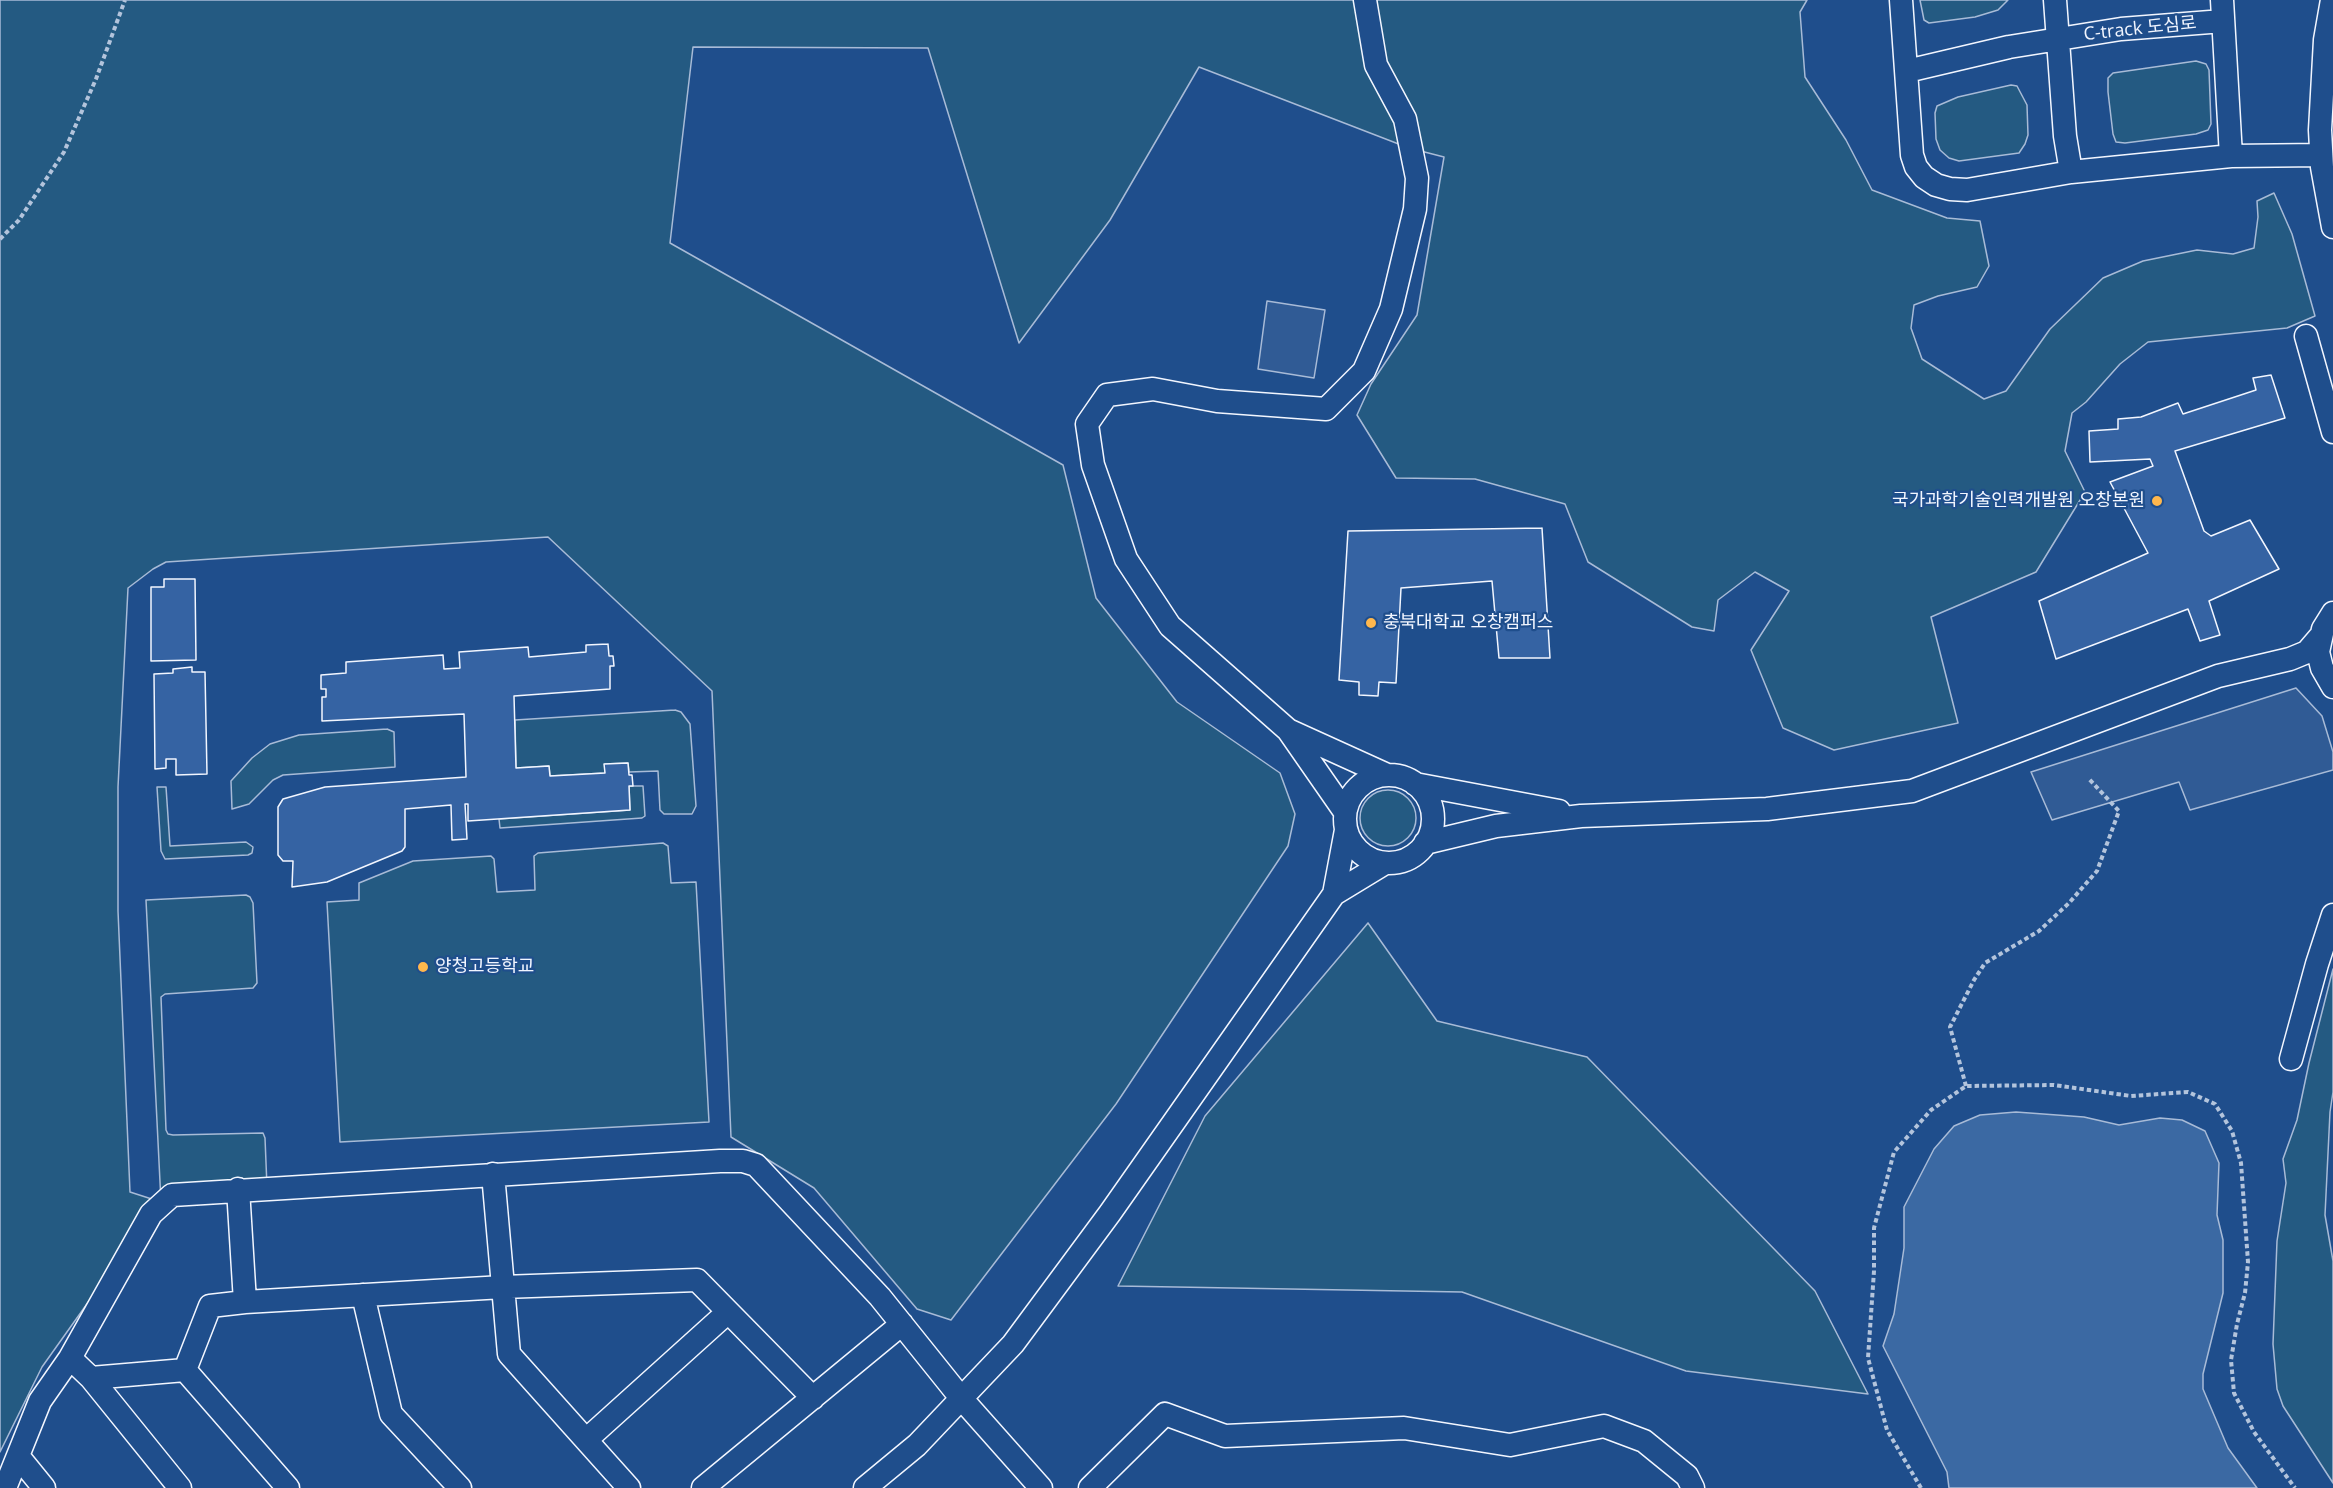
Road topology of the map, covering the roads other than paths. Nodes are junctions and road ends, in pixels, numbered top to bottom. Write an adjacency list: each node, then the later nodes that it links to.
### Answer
1 (1365, 0): 18 (street)
2 (1901, 0): 7 (street)
3 (2055, 0): 6 (street, C-track 도심로)
4 (2332, 0): 8 (street)
5 (2222, 11): 6 (street, C-track 도심로); 9 (street, C-track 도심로)
6 (2058, 39): 7 (street, C-track 도심로); 10 (street, C-track 도심로)
7 (1907, 71): 10 (street)
8 (2321, 155): 9 (street); 11 (street)
9 (2231, 156): 10 (street)
10 (2071, 172)
11 (2332, 218)
12 (2306, 336): 13 (street)
13 (2333, 432)
14 (2333, 613): 15 (street)
15 (2319, 638): 16 (street); 17 (street)
16 (2290, 659): 17 (street); 21 (street)
17 (2327, 678)
18 (1288, 730): 19 (street); 22 (street)
19 (1387, 775): 20 (street); 22 (street)
20 (1415, 784): 21 (street); 23 (street)
21 (1581, 816): 23 (street)
22 (1346, 821): 24 (street); 25 (street)
23 (1425, 843): 24 (street)
24 (1385, 863): 25 (street)
25 (1335, 894): 39 (street)
26 (2333, 915): 27 (street)
27 (2291, 1059)
28 (493, 1174): 29 (street); 30 (street); 34 (street)
29 (238, 1189): 32 (street); 35 (street)
30 (503, 1287): 31 (street); 33 (street); 40 (street)
31 (363, 1295): 32 (street); 46 (street)
32 (245, 1302): 36 (street)
33 (728, 1312): 38 (street); 40 (street)
34 (902, 1324): 38 (street); 39 (street)
35 (70, 1358): 37 (street); 41 (street)
36 (185, 1370): 37 (street); 45 (street)
37 (91, 1378): 44 (street)
38 (813, 1398): 48 (street)
39 (961, 1398): 49 (street); 50 (street)
40 (586, 1440): 47 (street)
41 (18, 1456): 42 (street); 43 (street)
42 (5, 1488)
43 (44, 1488)
44 (180, 1488)
45 (288, 1488)
46 (460, 1488)
47 (629, 1488)
48 (703, 1488)
49 (865, 1488)
50 (1041, 1488)
51 (1090, 1488): 52 (street)
52 (1693, 1488)

